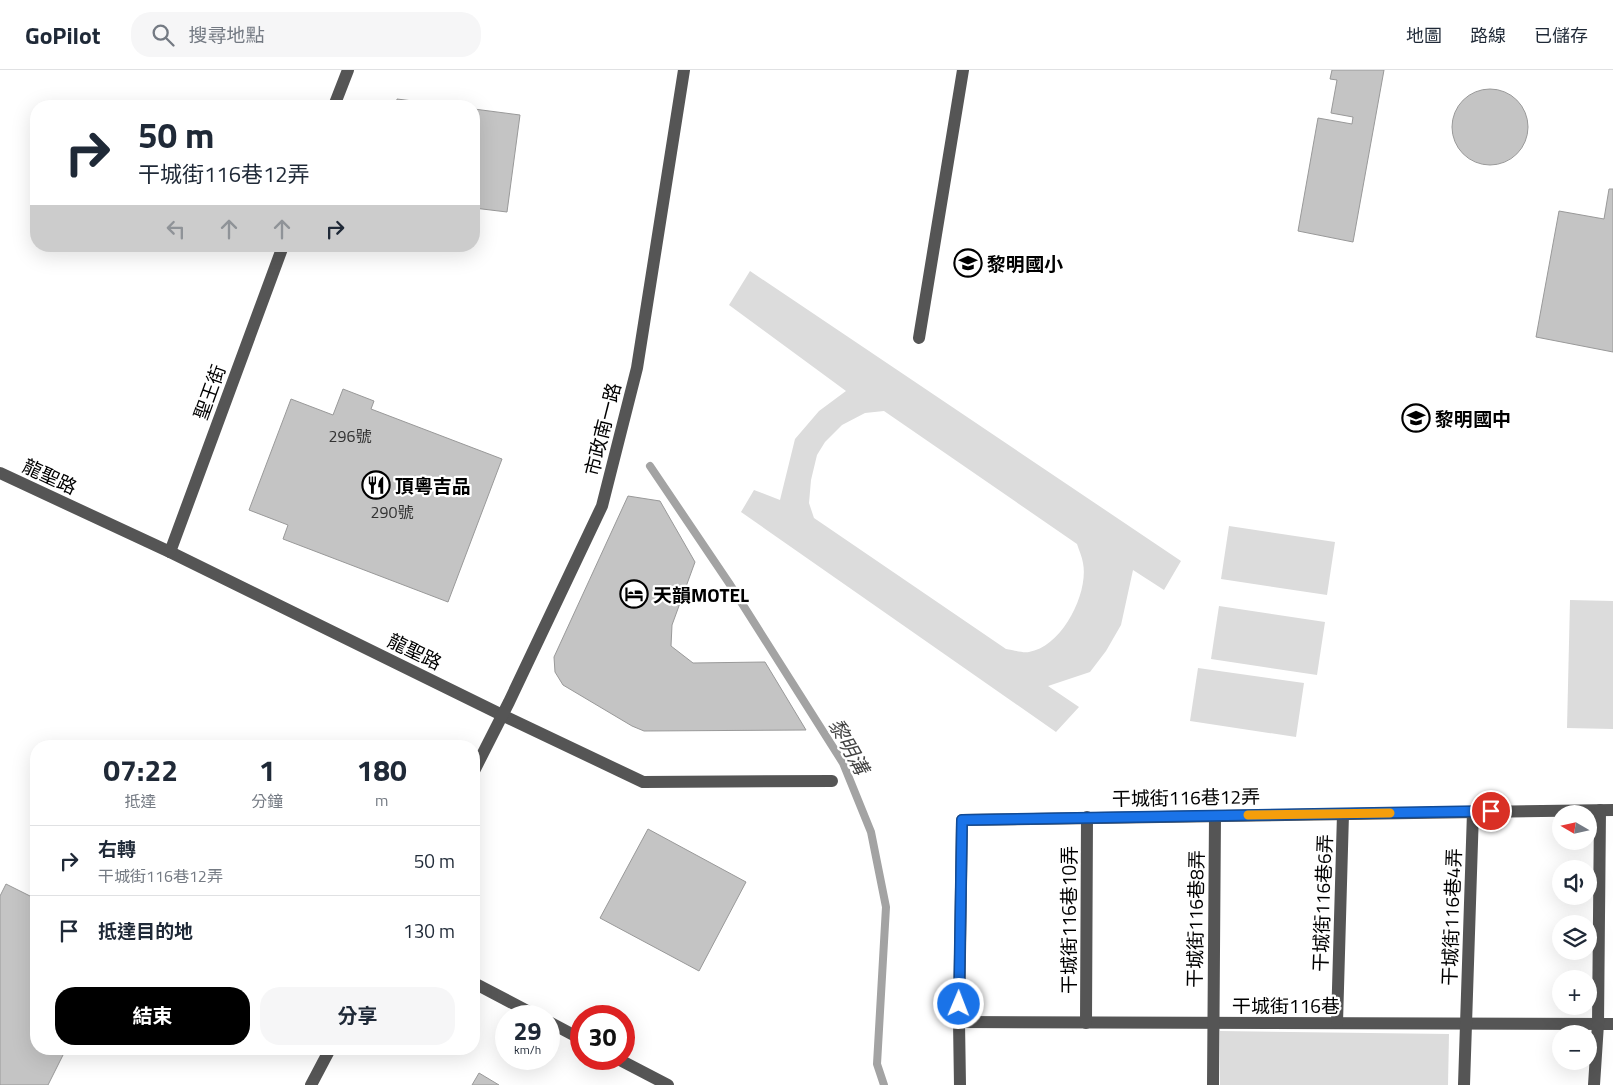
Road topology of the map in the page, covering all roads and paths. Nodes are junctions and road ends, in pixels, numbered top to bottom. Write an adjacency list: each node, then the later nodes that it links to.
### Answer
1 (348, 70): 4 (street)
2 (684, 70): 9 (street, 市政南一路)
3 (963, 70): 6 (street)
4 (336, 100)
5 (281, 252): 8 (street, 聖王街)
6 (919, 338)
7 (0, 473): 8 (street, 龍聖路)
8 (170, 552): 9 (street, 龍聖路)
9 (502, 715): 10 (street, 市政南一路); 11 (street, 龍聖路)
10 (480, 759)
11 (832, 781)
12 (1607, 810): 13 (street, 干城街116巷12弄); 24 (street)
13 (1473, 812): 14 (street, 干城街116巷12弄); 23 (street, 干城街116巷4弄)
14 (1343, 814): 15 (street, 干城街116巷12弄); 22 (street, 干城街116巷6弄)
15 (1216, 816): 16 (street, 干城街116巷12弄); 21 (street, 干城街116巷8弄)
16 (1087, 818): 19 (street, 干城街116巷12弄); 20 (street, 干城街116巷10弄)
17 (480, 986): 18 (street)
18 (517, 1005)
19 (958, 1022): 20 (street, 干城街116巷); 30 (street)
20 (1086, 1023): 21 (street, 干城街116巷)
21 (1213, 1023): 22 (street, 干城街116巷); 31 (street, 干城街116巷8弄)
22 (1337, 1024): 23 (street, 干城街116巷)
23 (1466, 1024): 24 (street, 干城街116巷); 32 (street, 干城街116巷4弄)
24 (1598, 1024): 25 (street, 干城街116巷); 33 (street)
25 (1613, 1024)
26 (327, 1055): 28 (street)
27 (635, 1068): 29 (street)
28 (311, 1085)
29 (668, 1085)
30 (960, 1085)
31 (1213, 1085)
32 (1464, 1085)
33 (1594, 1085)

